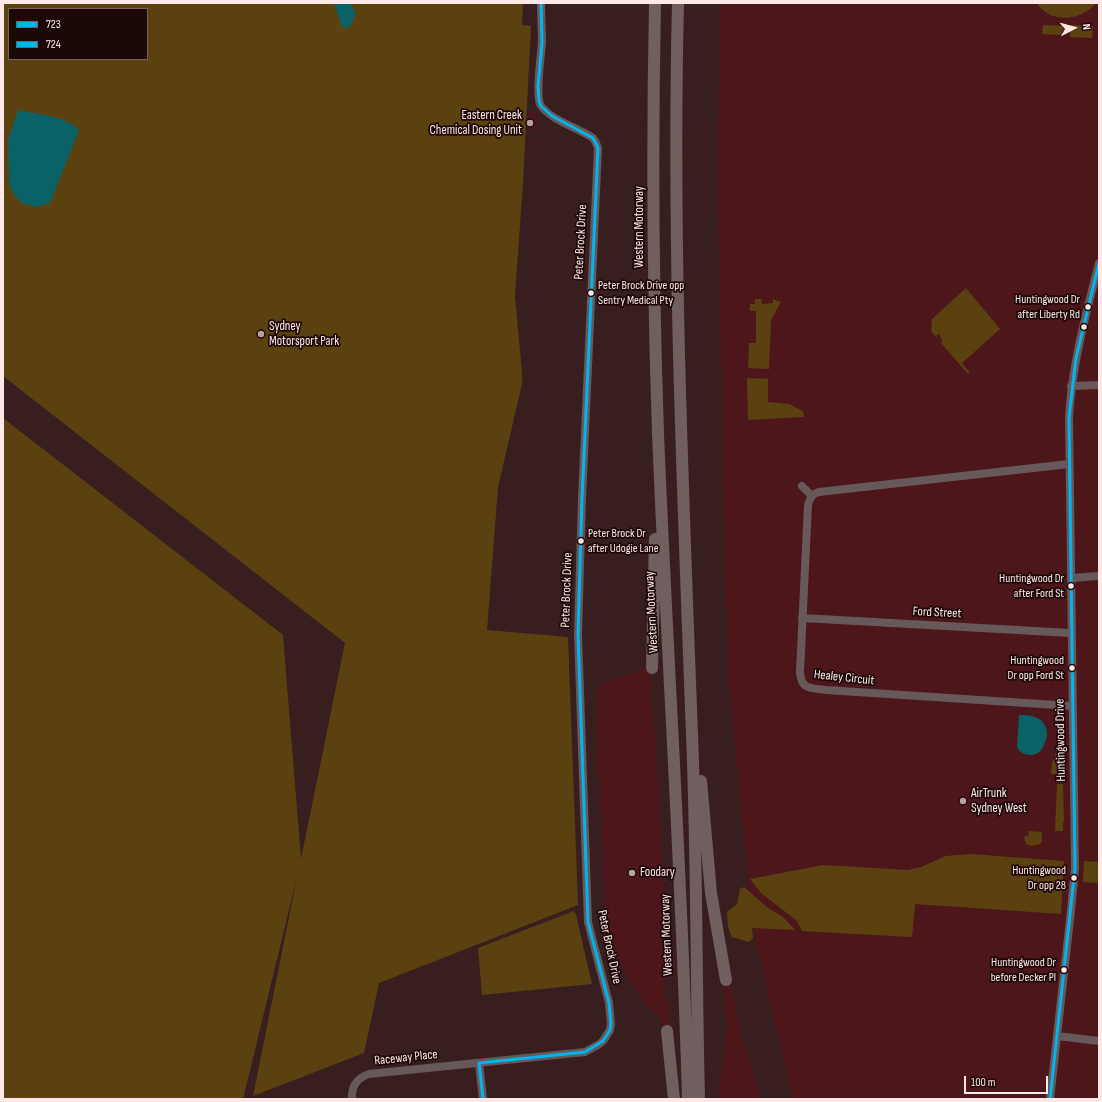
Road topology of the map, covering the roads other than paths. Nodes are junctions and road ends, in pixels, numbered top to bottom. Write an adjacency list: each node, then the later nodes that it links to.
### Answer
1 (542, 3): 22 (street, Peter Brock Drive)
2 (655, 3): 7 (highway, Western Motorway)
3 (678, 3): 17 (highway)
4 (1099, 263): 6 (street, Huntingwood Drive)
5 (1099, 385): 6 (street)
6 (1071, 386): 8 (street, Huntingwood Drive)
7 (658, 431): 15 (highway); 27 (highway, Western Motorway)
8 (1069, 464): 10 (street); 12 (street, Huntingwood Drive)
9 (802, 486): 10 (street)
10 (812, 496): 13 (street, Healey Circuit)
11 (1099, 576): 12 (street)
12 (1071, 578): 14 (street, Huntingwood Drive)
13 (802, 618): 14 (street, Ford Street); 16 (street, Healey Circuit)
14 (1071, 633): 16 (street, Huntingwood Drive)
15 (652, 668)
16 (1072, 706): 20 (street, Huntingwood Drive)
17 (692, 739): 18 (highway); 23 (highway)
18 (726, 980)
19 (668, 1031): 26 (highway)
20 (1057, 1036): 21 (street); 30 (street, Huntingwood Drive)
21 (1099, 1041)
22 (479, 1063): 24 (street, Raceway Place); 25 (street)
23 (698, 1075): 28 (highway); 29 (highway)
24 (352, 1099)
25 (484, 1099)
26 (674, 1099)
27 (688, 1099)
28 (699, 1099)
29 (702, 1099)
30 (1050, 1099)

